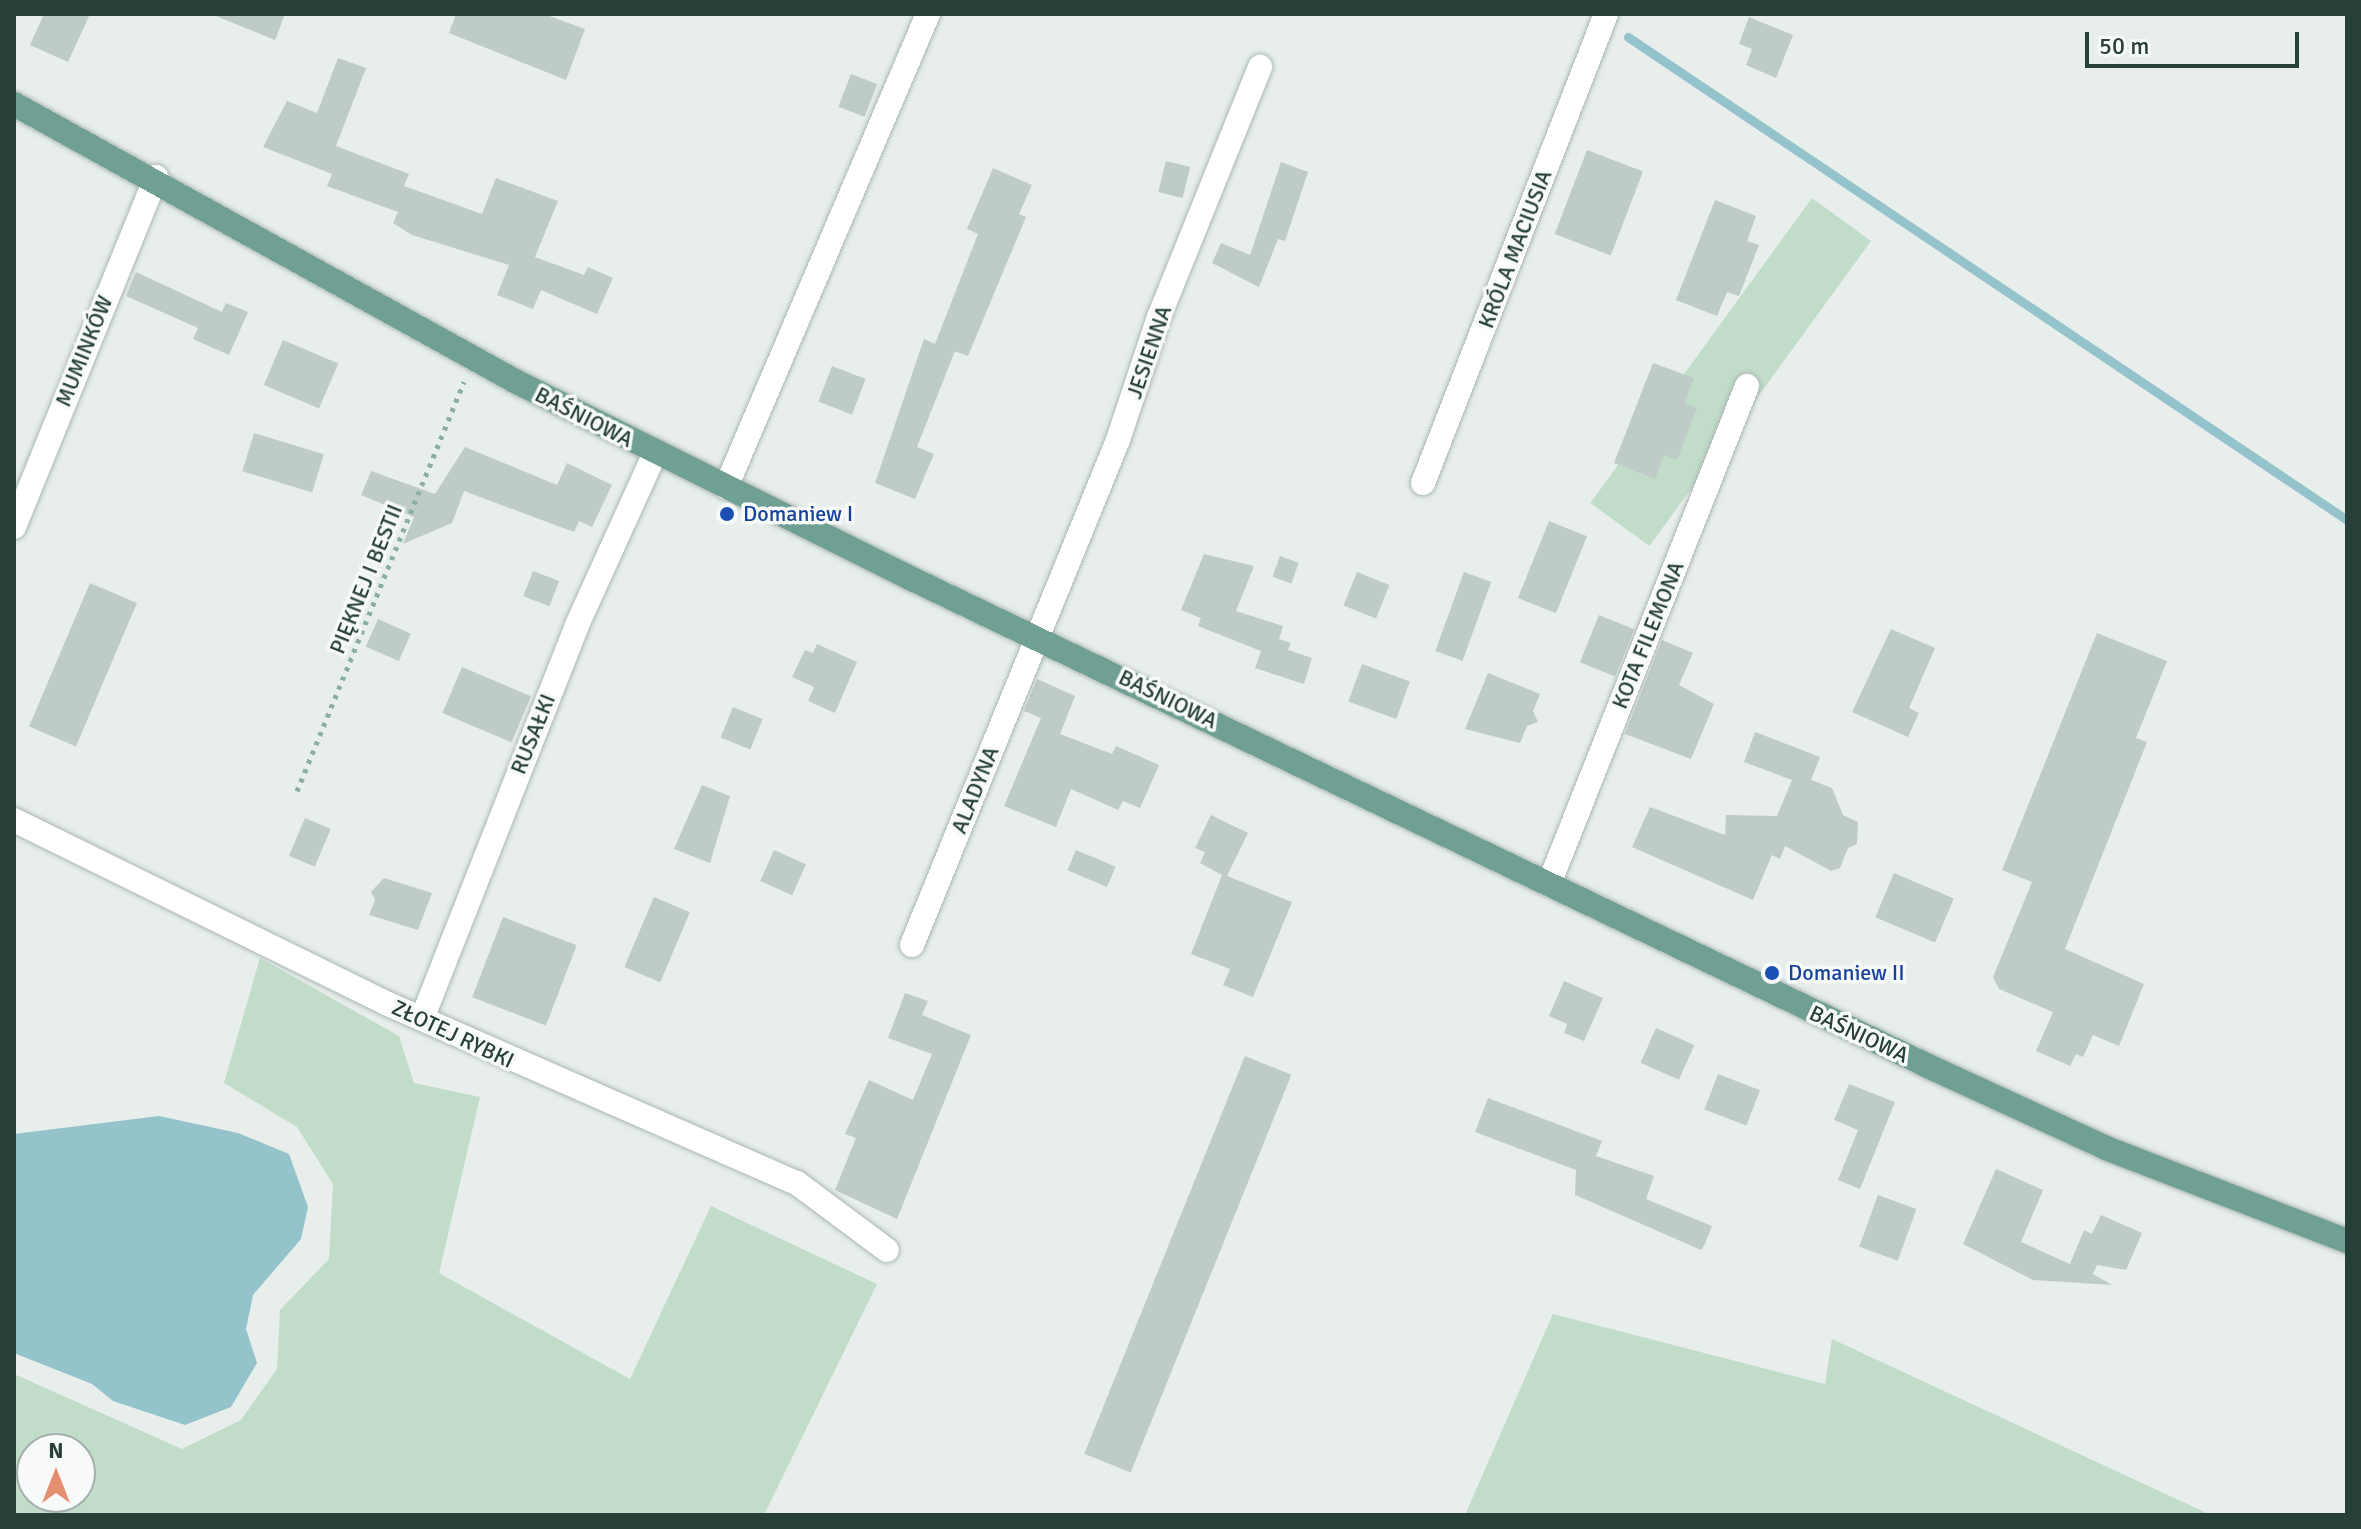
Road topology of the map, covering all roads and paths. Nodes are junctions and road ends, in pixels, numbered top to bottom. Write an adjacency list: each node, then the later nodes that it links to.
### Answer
1 (928, 14): 10 (street)
2 (1606, 14): 9 (street, KRÓLA MACIUSIA)
3 (1260, 67): 12 (street, JESIENNA)
4 (14, 104): 5 (main road, BAŚNIOWA)
5 (156, 177): 8 (main road, BAŚNIOWA); 11 (street, MUMINKÓW)
6 (465, 379): 13 (path, PIĘKNEJ I BESTII)
7 (1747, 386): 15 (street, KOTA FILEMONA)
8 (655, 453): 10 (main road, BAŚNIOWA); 17 (street, RUSAŁKI)
9 (1423, 483)
10 (726, 487): 12 (main road, BAŚNIOWA)
11 (14, 527)
12 (1038, 636): 15 (main road, BAŚNIOWA); 16 (street, ALADYNA)
13 (297, 791)
14 (14, 820): 17 (street, ZŁOTEJ RYBKI)
15 (1549, 884): 18 (main road, BAŚNIOWA)
16 (912, 945)
17 (422, 1019): 19 (street, ZŁOTEJ RYBKI)
18 (2347, 1241)
19 (887, 1250)

